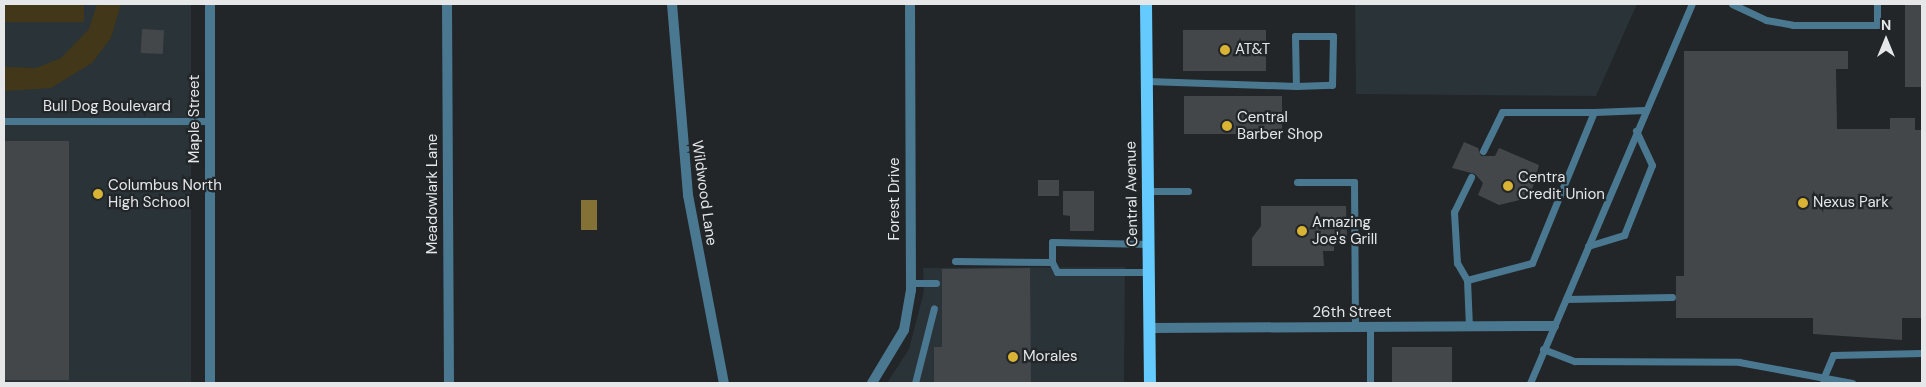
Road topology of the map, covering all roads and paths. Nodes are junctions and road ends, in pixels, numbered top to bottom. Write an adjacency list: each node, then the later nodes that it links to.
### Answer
1 (210, 4): 15 (street, Maple Street)
2 (447, 4): 42 (street, Meadowlark Lane)
3 (672, 4): 43 (street, Wildwood Lane)
4 (910, 4): 28 (street, Forest Drive)
5 (1146, 4): 10 (main road, Central Avenue)
6 (1692, 4): 12 (lane)
7 (1732, 4): 9 (lane)
8 (1877, 4): 9 (lane)
9 (1743, 6)
10 (1147, 81): 11 (lane); 20 (main road, Central Avenue)
11 (1296, 86): 11 (lane)
12 (1645, 110): 13 (lane); 16 (lane)
13 (1594, 112): 17 (lane); 27 (lane)
14 (4, 121): 15 (lane, Bull Dog Boulevard)
15 (211, 121): 41 (street, Maple Street)
16 (1636, 131): 23 (lane); 23 (lane)
17 (1484, 151)
18 (1471, 177): 27 (lane)
19 (1297, 182): 36 (lane)
20 (1148, 191): 21 (lane); 22 (main road, Central Avenue)
21 (1188, 191)
22 (1149, 244): 25 (lane); 26 (main road, Central Avenue)
23 (1588, 246): 31 (lane)
24 (955, 262): 25 (lane)
25 (1052, 262): 26 (lane)
26 (1150, 272): 35 (main road, Central Avenue)
27 (1468, 280): 34 (lane)
28 (910, 282): 29 (lane); 44 (street, Forest Drive)
29 (936, 282)
30 (1672, 297): 31 (lane)
31 (1566, 299): 33 (lane)
32 (934, 308): 45 (lane)
33 (1554, 326): 34 (street, 26th Street); 38 (lane)
34 (1469, 327): 37 (street, 26th Street)
35 (1150, 328): 36 (street, 26th Street); 46 (main road, Central Avenue)
36 (1354, 328): 37 (street, 26th Street)
37 (1370, 328): 47 (lane)
38 (1543, 349): 40 (lane); 48 (lane)
39 (1922, 353): 40 (lane)
40 (1823, 379): 49 (lane)
41 (210, 383)
42 (449, 383)
43 (724, 383)
44 (872, 383)
45 (916, 383)
46 (1150, 383)
47 (1370, 383)
48 (1530, 383)
49 (1852, 383)

